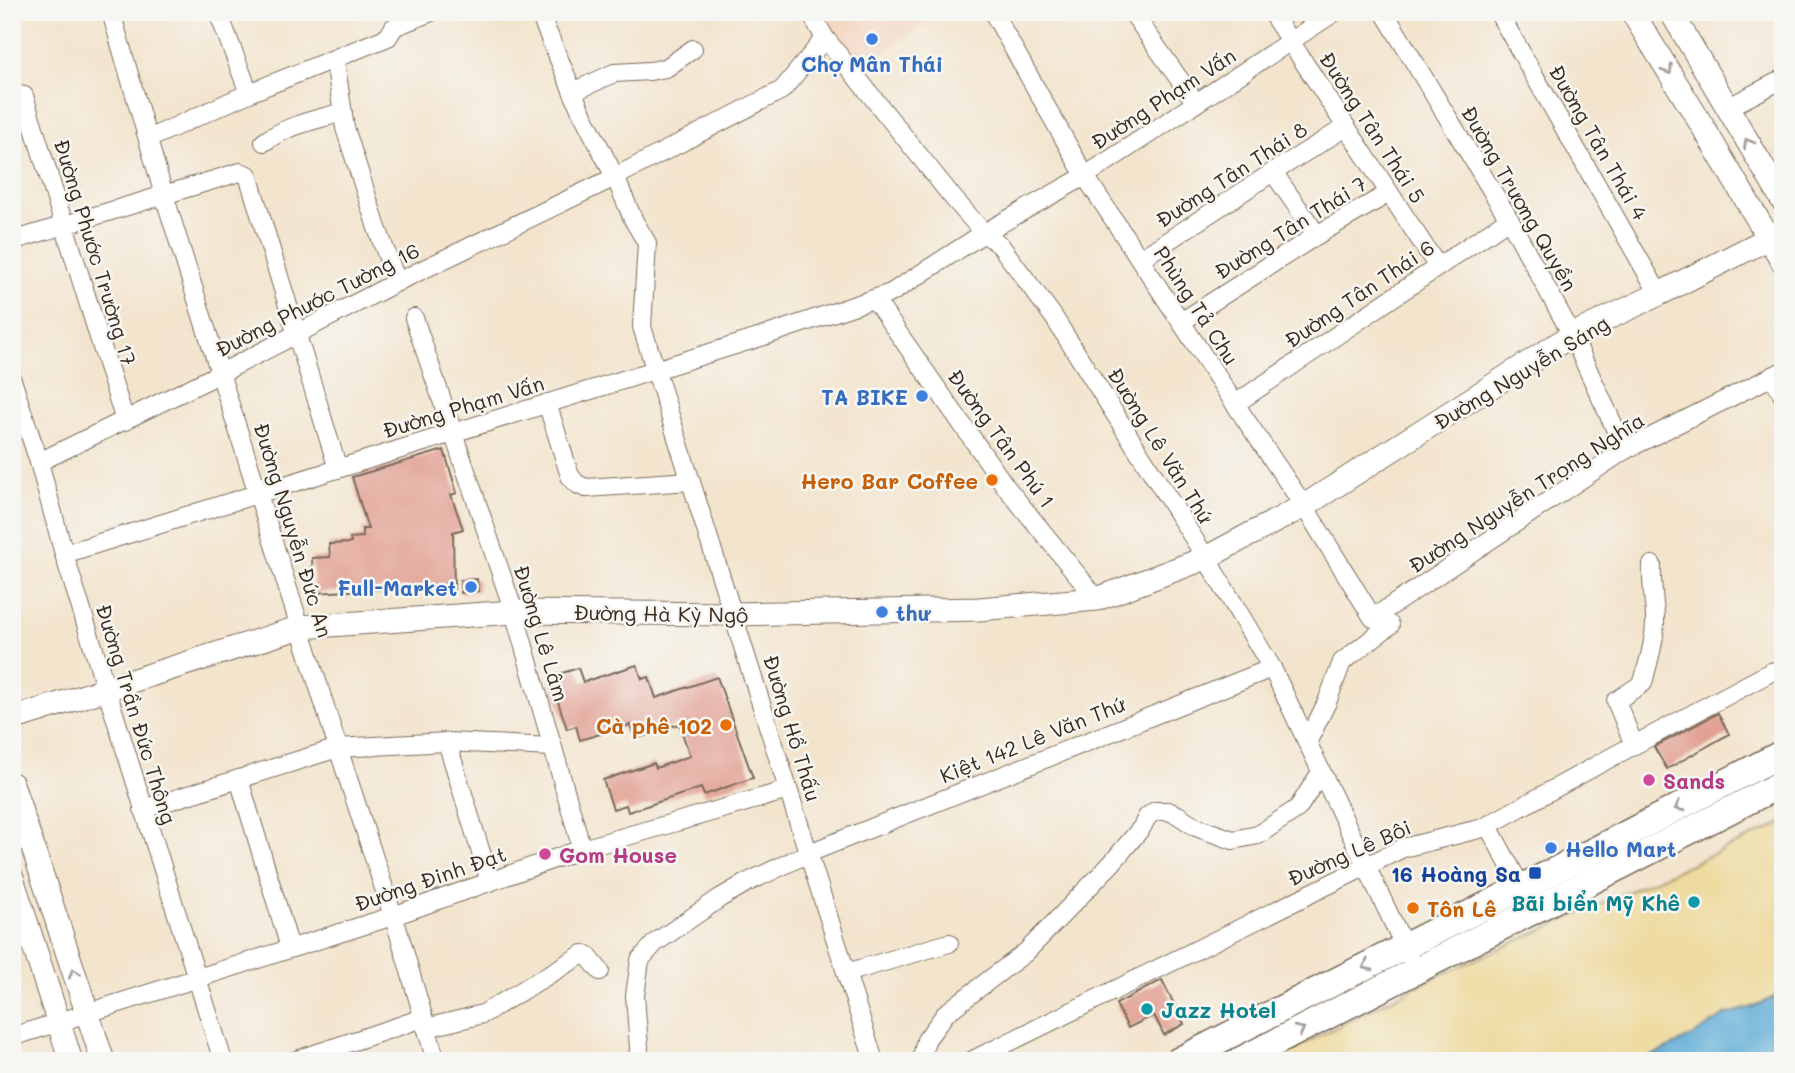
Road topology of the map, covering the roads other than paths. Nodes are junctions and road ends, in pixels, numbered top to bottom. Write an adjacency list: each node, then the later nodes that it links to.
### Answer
1 (111, 12): 26 (street, Đường Nguyễn Đức An)
2 (218, 12): 20 (street)
3 (431, 12): 17 (street)
4 (539, 12): 19 (street, Đường Hồ Thấu)
5 (810, 12): 14 (street, Đường Lê Văn Thứ)
6 (993, 12): 29 (street, Phùng Tả Chu)
7 (1132, 12): 22 (street)
8 (1271, 12): 15 (street, Đường Tân Thái 5)
9 (1335, 12): 15 (street, Đường Phạm Vấn)
10 (1384, 12): 34 (street, Đường Trương Quyền)
11 (1498, 12): 44 (street, Đường Tân Thái 4)
12 (1632, 12): 38 (street, one-way to 38)
13 (1671, 12): 23 (street)
14 (825, 38): 30 (street, Đường Phước Tường 16); 36 (street, Đường Lê Văn Thứ)
15 (1290, 42): 22 (street, Đường Phạm Vấn); 25 (street, Đường Tân Thái 5)
16 (693, 49): 19 (street)
17 (335, 60): 20 (street); 24 (street)
18 (1783, 79): 23 (street)
19 (573, 92): 30 (street, Đường Hồ Thấu)
20 (249, 93): 26 (street)
21 (18, 94): 35 (street, Đường Phước Trường 17)
22 (1196, 103): 29 (street, Đường Phạm Vấn)
23 (1727, 107): 33 (street, one-way to 23)
24 (343, 112): 27 (street); 43 (street)
25 (1346, 127): 28 (street, Đường Tân Thái 8); 31 (street, Đường Tân Thái 5)
26 (148, 139): 32 (street, Đường Nguyễn Đức An)
27 (264, 142)
28 (1273, 172): 37 (street); 40 (street, Đường Tân Thái 8)
29 (1085, 176): 36 (street, Đường Phạm Vấn); 40 (street, Phùng Tả Chu)
30 (615, 177): 43 (street, Đường Phước Tường 16); 50 (street, Đường Hồ Thấu)
31 (1388, 192): 37 (street, Đường Tân Thái 7); 42 (street, Đường Tân Thái 5)
32 (164, 195): 35 (street); 48 (street); 51 (street, Đường Nguyễn Đức An)
33 (1783, 201)
34 (1509, 219): 42 (street, Đường Tân Thái 6); 49 (street, Đường Trương Quyền)
35 (65, 225): 39 (street); 57 (street, Đường Phước Trường 17)
36 (984, 233): 45 (street, Đường Phạm Vấn); 66 (street, Đường Lê Văn Thứ)
37 (1317, 235): 47 (street, Đường Tân Thái 7)
38 (1776, 235): 41 (street); 44 (street, Đường Nguyễn Sáng)
39 (12, 241)
40 (1140, 259): 47 (street, Phùng Tả Chu)
41 (1783, 262)
42 (1438, 267): 56 (street, Đường Tân Thái 6)
43 (397, 282): 48 (street, Đường Phước Tường 16)
44 (1659, 295): 49 (street, Đường Nguyễn Sáng)
45 (875, 300): 50 (street, Đường Phạm Vấn); 68 (street, Đường Tân Phú 1)
46 (414, 318): 58 (street, Đường Lê Lâm)
47 (1181, 322): 56 (street, Phùng Tả Chu)
48 (297, 333): 51 (street, Đường Phước Tường 16); 61 (street)
49 (1572, 335): 59 (street, Đường Trương Quyền); 64 (street, Đường Nguyễn Sáng)
50 (656, 370): 55 (street, Đường Phạm Vấn); 62 (street, Đường Hồ Thấu)
51 (221, 373): 57 (street, Đường Phước Tường 16); 63 (street, Đường Nguyễn Đức An)
52 (1778, 374): 54 (street); 59 (street, Đường Nguyễn Trọng Nghĩa)
53 (12, 380): 60 (street, Đường Trần Đức Thông)
54 (1783, 396)
55 (547, 403): 58 (street, Đường Phạm Vấn); 62 (street)
56 (1235, 404): 64 (street, Phùng Tả Chu)
57 (125, 421): 60 (street, Đường Phước Tường 16)
58 (453, 433): 61 (street, Đường Phạm Vấn); 69 (street, Đường Lê Lâm)
59 (1625, 450): 71 (street, Đường Nguyễn Trọng Nghĩa)
60 (39, 462): 65 (street, Đường Trần Đức Thông)
61 (338, 469): 63 (street, Đường Phạm Vấn)
62 (691, 481): 70 (street, Đường Hồ Thấu)
63 (259, 494): 65 (street, Đường Phạm Vấn); 73 (street, Đường Nguyễn Đức An)
64 (1304, 506): 66 (street, Đường Hà Kỳ Ngộ); 71 (street, Phùng Tả Chu)
65 (64, 554): 76 (street, Đường Trần Đức Thông)
66 (1206, 558): 68 (street, Đường Hà Kỳ Ngộ); 74 (street, Đường Lê Văn Thứ)
67 (1652, 565): 80 (street)
68 (1097, 599): 70 (street, Đường Hà Kỳ Ngộ)
69 (514, 612): 70 (street, Đường Hà Kỳ Ngộ); 73 (street, Đường Hà Kỳ Ngộ); 81 (street, Đường Lê Lâm)
70 (733, 614): 88 (street, Đường Hồ Thấu)
71 (1373, 618)
72 (1390, 625): 79 (street)
73 (301, 627): 76 (street, Đường Hà Kỳ Ngộ); 82 (street, Đường Nguyễn Đức An)
74 (1272, 668): 79 (street, Đường Lê Văn Thứ); 92 (street, Kiệt 142 Lê Văn Thứ)
75 (1783, 669): 80 (street, Đường Lê Bôi)
76 (106, 689): 77 (street, Đường Hà Kỳ Ngộ); 89 (street, Đường Trần Đức Thông)
77 (12, 719)
78 (447, 742): 81 (street); 82 (street); 95 (street)
79 (1307, 743): 84 (street, Đường Lê Văn Thứ)
80 (1634, 745): 90 (street, Đường Lê Bôi)
81 (552, 747): 91 (street, Đường Lê Lâm)
82 (338, 748): 85 (street); 97 (street, Đường Nguyễn Đức An)
83 (1783, 753): 96 (main road, one-way to 96)
84 (1321, 772): 93 (street, Đường Lê Văn Thứ); 116 (street)
85 (239, 779): 89 (street); 100 (street)
86 (1783, 783): 102 (main road)
87 (12, 784): 105 (street, one-way to 87)
88 (788, 790): 91 (street, Đường Đinh Đạt); 92 (street, Đường Hồ Thấu)
89 (143, 809): 104 (street, Đường Trần Đức Thông)
90 (1488, 826): 93 (street, Đường Lê Bôi); 96 (street)
91 (582, 849): 95 (street, Đường Đinh Đạt)
92 (809, 853): 103 (street, Đường Hồ Thấu); 114 (street, Kiệt 142 Lê Văn Thứ)
93 (1367, 866): 99 (street, Đường Lê Văn Thứ); 117 (street, Đường Lê Bôi)
94 (12, 878): 106 (street)
95 (490, 882): 97 (street, Đường Đinh Đạt)
96 (1521, 887): 99 (main road)
97 (393, 916): 100 (street, Đường Đinh Đạt); 107 (street, Đường Nguyễn Đức An)
98 (949, 943): 103 (street)
99 (1404, 947): 102 (street, Đường Lê Văn Thứ); 118 (main road, one-way to 118)
100 (290, 948): 104 (street, Đường Đinh Đạt)
101 (600, 971): 107 (street)
102 (1415, 971): 119 (main road, one-way to 102)
103 (846, 973): 115 (street, Đường Hồ Thấu)
104 (195, 978): 105 (street, Đường Đinh Đạt); 111 (street, Đường Trần Đức Thông)
105 (87, 1012): 106 (street, Đường Đinh Đạt); 110 (street)
106 (59, 1022): 108 (street, Đường Đinh Đạt); 109 (street)
107 (425, 1023): 112 (street); 113 (street, Đường Nguyễn Đức An)
108 (12, 1037)
109 (71, 1061)
110 (103, 1061)
111 (223, 1061)
112 (294, 1061)
113 (436, 1061)
114 (638, 1061)
115 (874, 1061)
116 (921, 1061)
117 (971, 1061)
118 (1178, 1061)
119 (1239, 1061)

